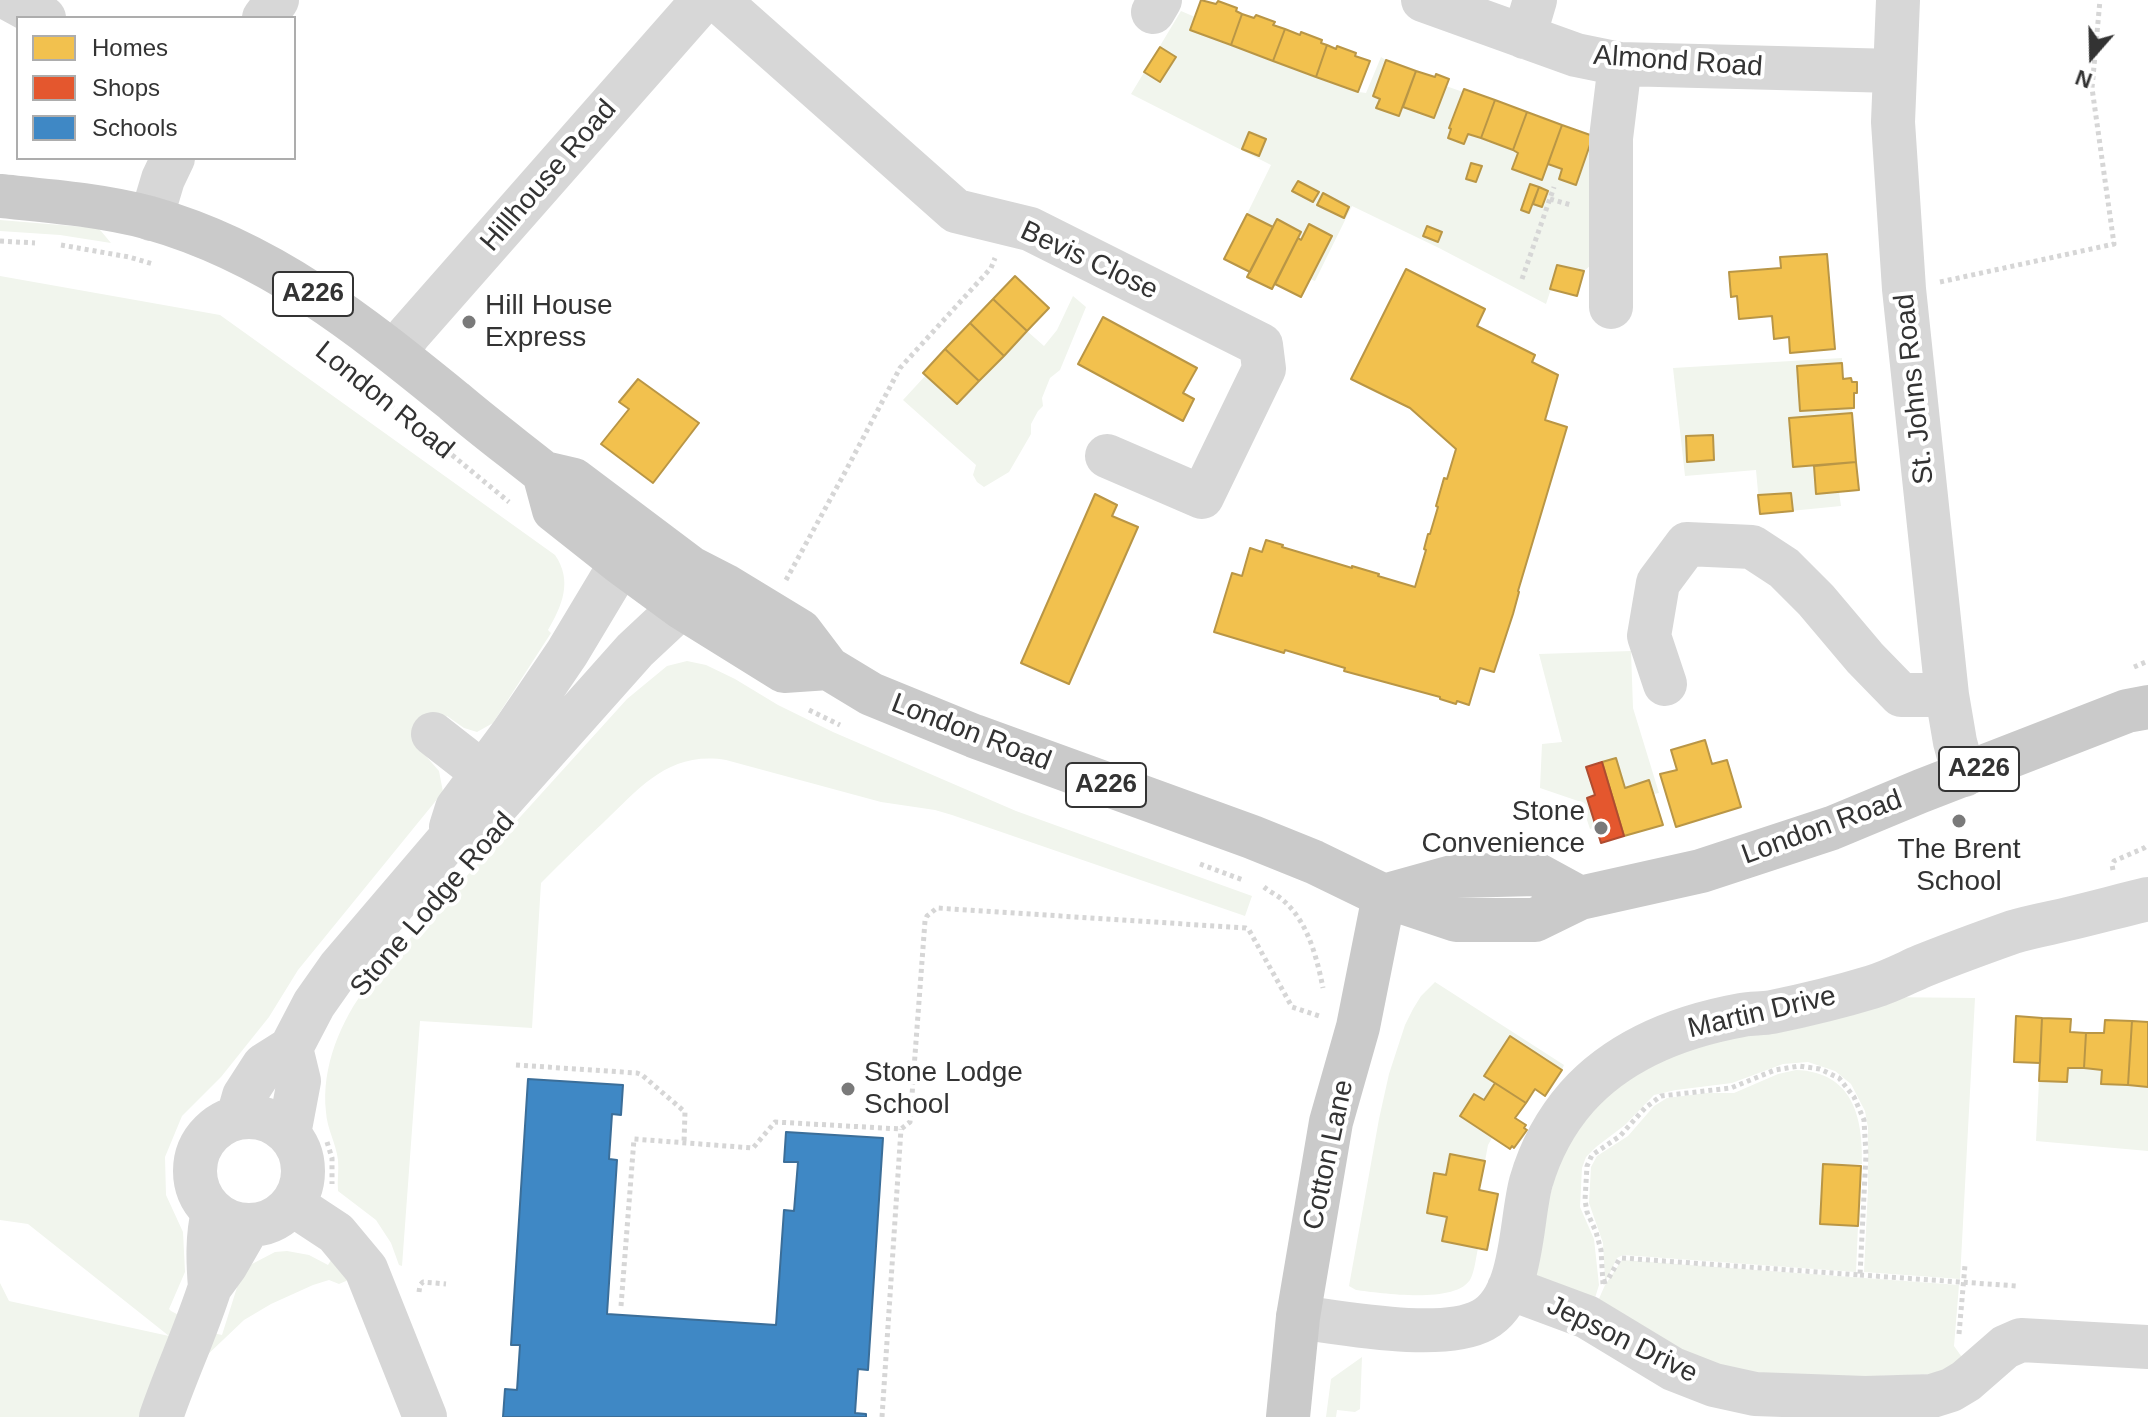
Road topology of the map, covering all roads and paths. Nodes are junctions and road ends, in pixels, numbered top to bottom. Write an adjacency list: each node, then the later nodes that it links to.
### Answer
1 (11, 0): 7 (street)
2 (703, 0): 23 (street, Hillhouse Road)
3 (718, 0): 15 (street, Bevis Close)
4 (1423, 0): 8 (street, Almond Road)
5 (1898, 0): 10 (street, St. Johns Road)
6 (2100, 0): 21 (path)
7 (40, 16)
8 (1529, 19): 9 (street, Almond Road)
9 (1620, 64): 10 (street, Almond Road); 22 (street)
10 (1895, 71): 21 (street, St. Johns Road)
11 (172, 160): 14 (street)
12 (1554, 187): 20 (path)
13 (0, 196): 14 (main road, London Road / A226)
14 (151, 219): 23 (main road, London Road / A226)
15 (1005, 223): 25 (street, Bevis Close); 29 (path)
16 (0, 241): 17 (path)
17 (37, 243)
18 (49, 243): 19 (path)
19 (156, 265)
20 (1522, 279)
21 (1904, 289): 31 (street, St. Johns Road)
22 (1611, 307)
23 (396, 353): 27 (main road, London Road / A226)
24 (378, 395): 26 (path, London Road)
25 (1107, 456)
26 (511, 504)
27 (632, 548): 28 (main road, London Road / A226); 34 (street, Stone Lodge Road)
28 (686, 588): 36 (street, Stone Lodge Road); 37 (main road, London Road / A226)
29 (779, 590)
30 (1665, 684): 31 (street)
31 (1947, 695): 35 (street, St. Johns Road)
32 (2141, 704): 35 (main road, London Road / A226)
33 (433, 734): 34 (street)
34 (483, 773): 36 (street, Stone Lodge Road)
35 (1964, 775): 37 (main road, London Road / A226)
36 (445, 844): 42 (street, Stone Lodge Road)
37 (1384, 896): 58 (main road, Cotton Lane)
38 (2148, 899): 55 (street, Martin Drive)
39 (1302, 924): 40 (path)
40 (1324, 993)
41 (1313, 1015): 45 (path)
42 (291, 1048): 44 (street, Stone Lodge Road); 46 (street)
43 (516, 1065): 47 (path)
44 (238, 1117): 46 (street); 49 (street)
45 (901, 1129): 47 (path); 63 (path)
46 (307, 1134): 48 (street); 48 (path)
47 (684, 1143): 57 (path)
48 (312, 1199): 49 (street); 62 (street)
49 (231, 1219): 61 (street)
50 (1965, 1265): 53 (path)
51 (1860, 1275): 52 (path); 52 (path); 53 (path)
52 (1603, 1282): 56 (path)
53 (1964, 1282): 54 (path); 60 (path)
54 (2017, 1286)
55 (1509, 1288): 58 (street, Martin Drive); 60 (street, Jepson Drive)
56 (1602, 1289)
57 (621, 1306)
58 (1298, 1317): 64 (main road, Cotton Lane)
59 (2148, 1347): 60 (street, Jepson Drive)
60 (1979, 1372)
61 (161, 1417)
62 (425, 1417)
63 (882, 1417)
64 (1288, 1417)

